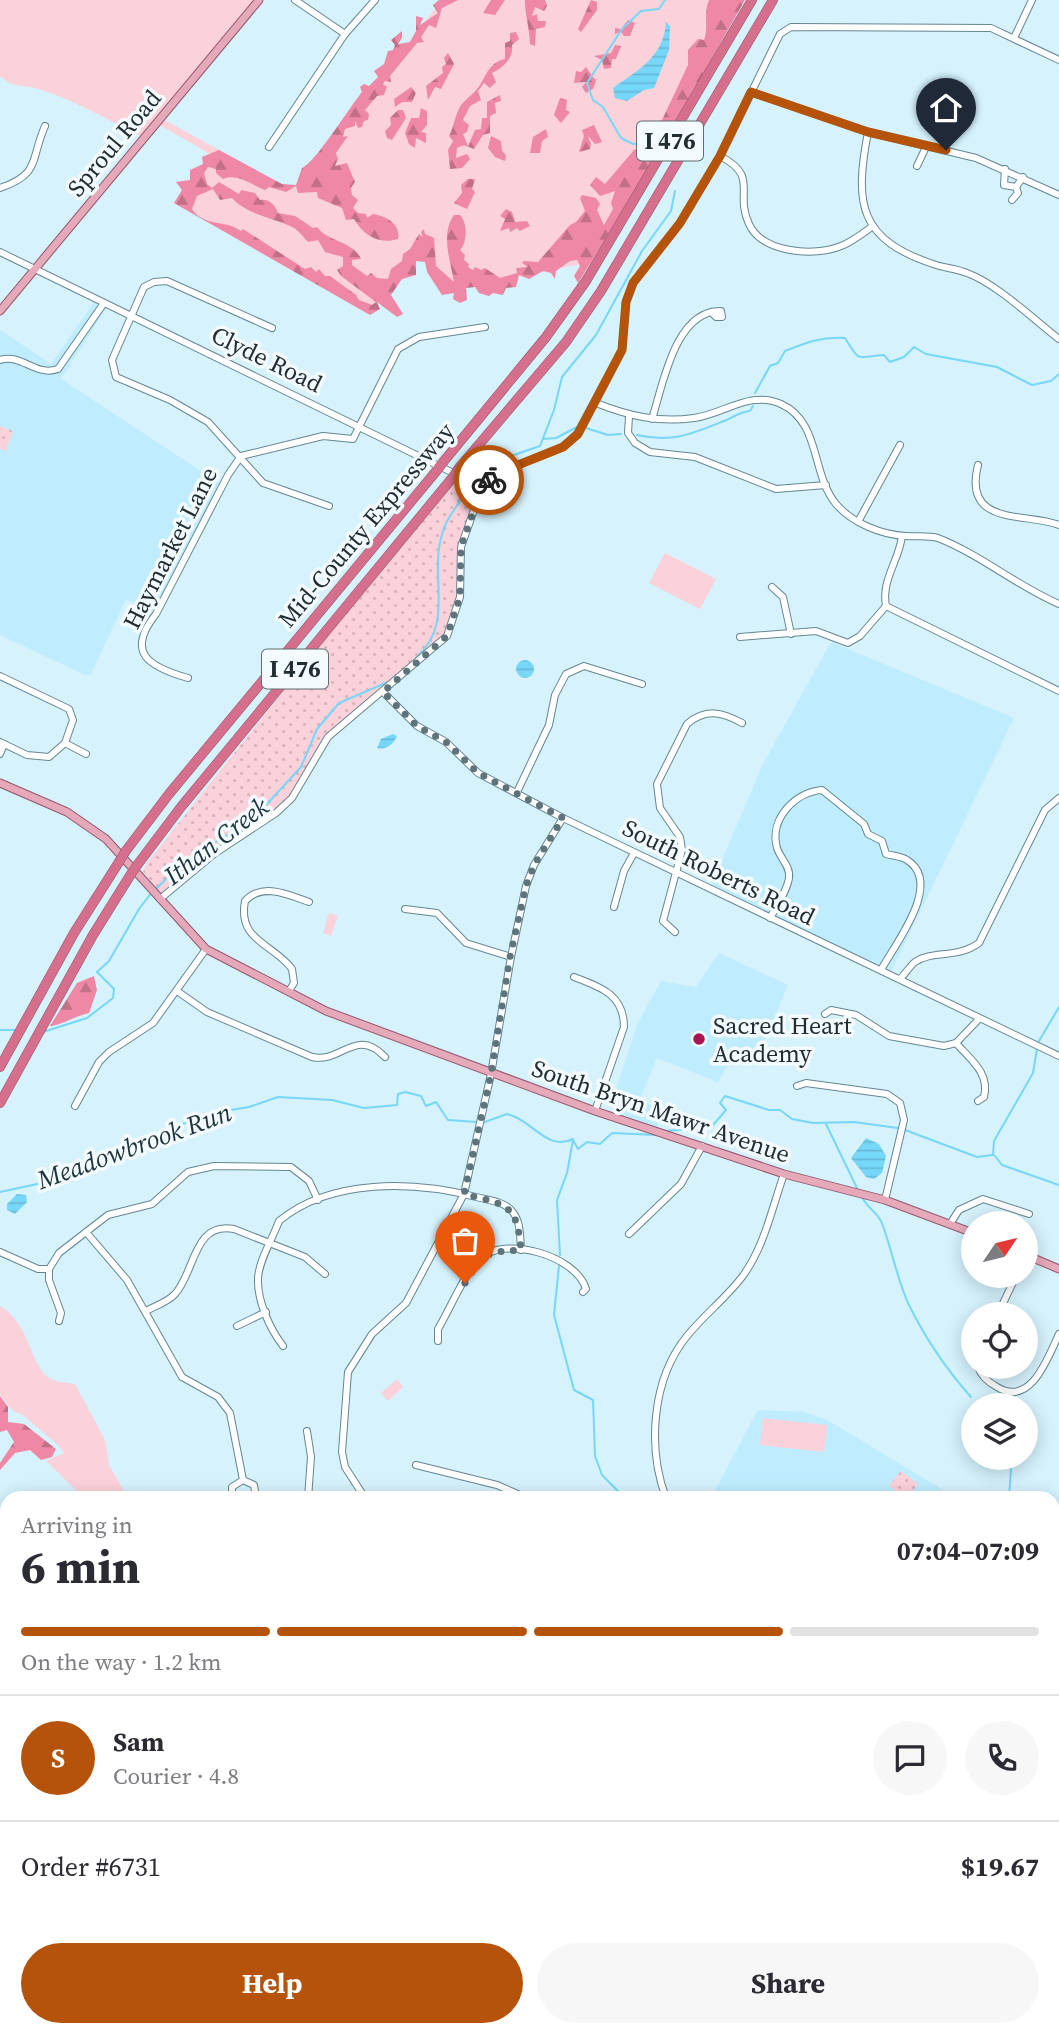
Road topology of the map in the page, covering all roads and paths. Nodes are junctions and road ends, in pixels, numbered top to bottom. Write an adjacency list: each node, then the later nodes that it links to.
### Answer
1 (259, 0): 25 (main road, Sproul Road)
2 (295, 0): 7 (street)
3 (375, 0): 7 (street)
4 (752, 0): 86 (highway, Mid-County Expressway / I 476, bridge)
5 (773, 0): 90 (highway, Mid-County Expressway / I 476, bridge)
6 (1032, 0): 8 (street)
7 (345, 34): 13 (street)
8 (1014, 38): 9 (street); 10 (street)
9 (1059, 60)
10 (751, 92): 12 (street); 15 (street)
11 (46, 126): 20 (street)
12 (868, 132): 14 (street); 23 (street)
13 (269, 147)
14 (926, 147): 16 (street); 17 (street)
15 (720, 156): 23 (street); 34 (street)
16 (917, 166)
17 (1005, 169): 18 (street); 19 (street)
18 (1023, 177): 19 (street); 21 (street)
19 (1016, 187): 22 (street)
20 (0, 188)
21 (1059, 195)
22 (1012, 200)
23 (873, 226): 32 (street)
24 (0, 252): 25 (street, Clyde Road)
25 (33, 270): 26 (street, Clyde Road); 27 (main road, Sproul Road)
26 (104, 303): 29 (street, Clyde Road); 33 (street)
27 (0, 311)
28 (711, 312): 36 (street)
29 (131, 315): 31 (street); 37 (street, Clyde Road); 39 (street)
30 (485, 327): 37 (street)
31 (272, 328)
32 (1059, 339)
33 (0, 360)
34 (596, 403): 35 (street); 41 (street)
35 (629, 416): 36 (street); 42 (street)
36 (652, 419): 42 (street)
37 (360, 425): 39 (street, Haymarket Lane); 41 (street, Clyde Road)
38 (900, 445): 44 (street)
39 (241, 456): 43 (street); 53 (street, Haymarket Lane)
40 (978, 465): 45 (street)
41 (477, 484): 56 (street)
42 (826, 485): 44 (street)
43 (329, 506)
44 (859, 520): 46 (street)
45 (1059, 525)
46 (902, 536): 48 (street); 49 (street)
47 (772, 587): 50 (street)
48 (1059, 604)
49 (886, 606): 50 (street); 55 (street)
50 (791, 634): 51 (street)
51 (740, 637)
52 (0, 676): 59 (street)
53 (188, 678)
54 (642, 684): 63 (street)
55 (1059, 691)
56 (383, 692): 63 (street, South Roberts Road); 68 (street)
57 (743, 723): 67 (street)
58 (2, 743): 59 (street); 60 (street)
59 (65, 743): 61 (street)
60 (0, 754)
61 (86, 754)
62 (0, 783): 68 (main road, South Bryn Mawr Avenue)
63 (517, 792): 65 (street, South Roberts Road)
64 (1059, 799): 78 (street)
65 (563, 818): 66 (street, South Roberts Road); 75 (street)
66 (634, 853): 67 (street, South Roberts Road); 70 (street)
67 (675, 871): 72 (street, South Roberts Road); 73 (street)
68 (155, 894): 74 (main road, South Bryn Mawr Avenue)
69 (309, 902): 80 (street)
70 (614, 907)
71 (405, 909): 75 (street)
72 (770, 918): 76 (street, South Roberts Road); 76 (street)
73 (675, 932)
74 (206, 949): 79 (street); 80 (main road, South Bryn Mawr Avenue)
75 (510, 957): 87 (street)
76 (881, 970): 78 (street, South Roberts Road)
77 (574, 977): 92 (street)
78 (900, 979): 82 (street, South Roberts Road)
79 (177, 991): 85 (street); 91 (street)
80 (289, 991): 87 (main road, South Bryn Mawr Avenue)
81 (825, 1014): 83 (street)
82 (978, 1020): 83 (street); 84 (street, South Roberts Road)
83 (956, 1043): 89 (street)
84 (1059, 1056)
85 (386, 1057)
86 (0, 1067)
87 (491, 1074): 92 (main road, South Bryn Mawr Avenue); 95 (street)
88 (797, 1086): 97 (street)
89 (978, 1101)
90 (0, 1103)
91 (75, 1107)
92 (595, 1111): 93 (main road, South Bryn Mawr Avenue)
93 (702, 1146): 94 (main road, South Bryn Mawr Avenue); 102 (street)
94 (784, 1174): 97 (main road, South Bryn Mawr Avenue); 129 (street)
95 (464, 1194): 96 (street); 104 (street); 127 (street)
96 (318, 1200): 101 (street); 103 (street)
97 (885, 1200): 99 (main road, South Bryn Mawr Avenue)
98 (1020, 1211): 99 (street)
99 (950, 1224): 100 (main road, South Bryn Mawr Avenue)
100 (961, 1228)
101 (86, 1232): 107 (street); 111 (street)
102 (629, 1234)
103 (271, 1242): 109 (street); 111 (street); 112 (street)
104 (521, 1250): 110 (street); 116 (street)
105 (0, 1252): 107 (street)
106 (1038, 1261): 108 (main road)
107 (49, 1269): 113 (street)
108 (1059, 1269)
109 (325, 1274)
110 (583, 1292)
111 (146, 1311): 123 (street)
112 (266, 1312): 114 (street); 117 (street)
113 (60, 1321)
114 (237, 1326)
115 (1059, 1334): 118 (street)
116 (438, 1341)
117 (283, 1346)
118 (1038, 1378)
119 (987, 1379): 120 (street)
120 (1037, 1379)
121 (307, 1431): 126 (street)
122 (416, 1465): 128 (street)
123 (243, 1480): 124 (street); 125 (street)
124 (233, 1491)
125 (255, 1491)
126 (309, 1491)
127 (360, 1491)
128 (511, 1491)
129 (663, 1491)

